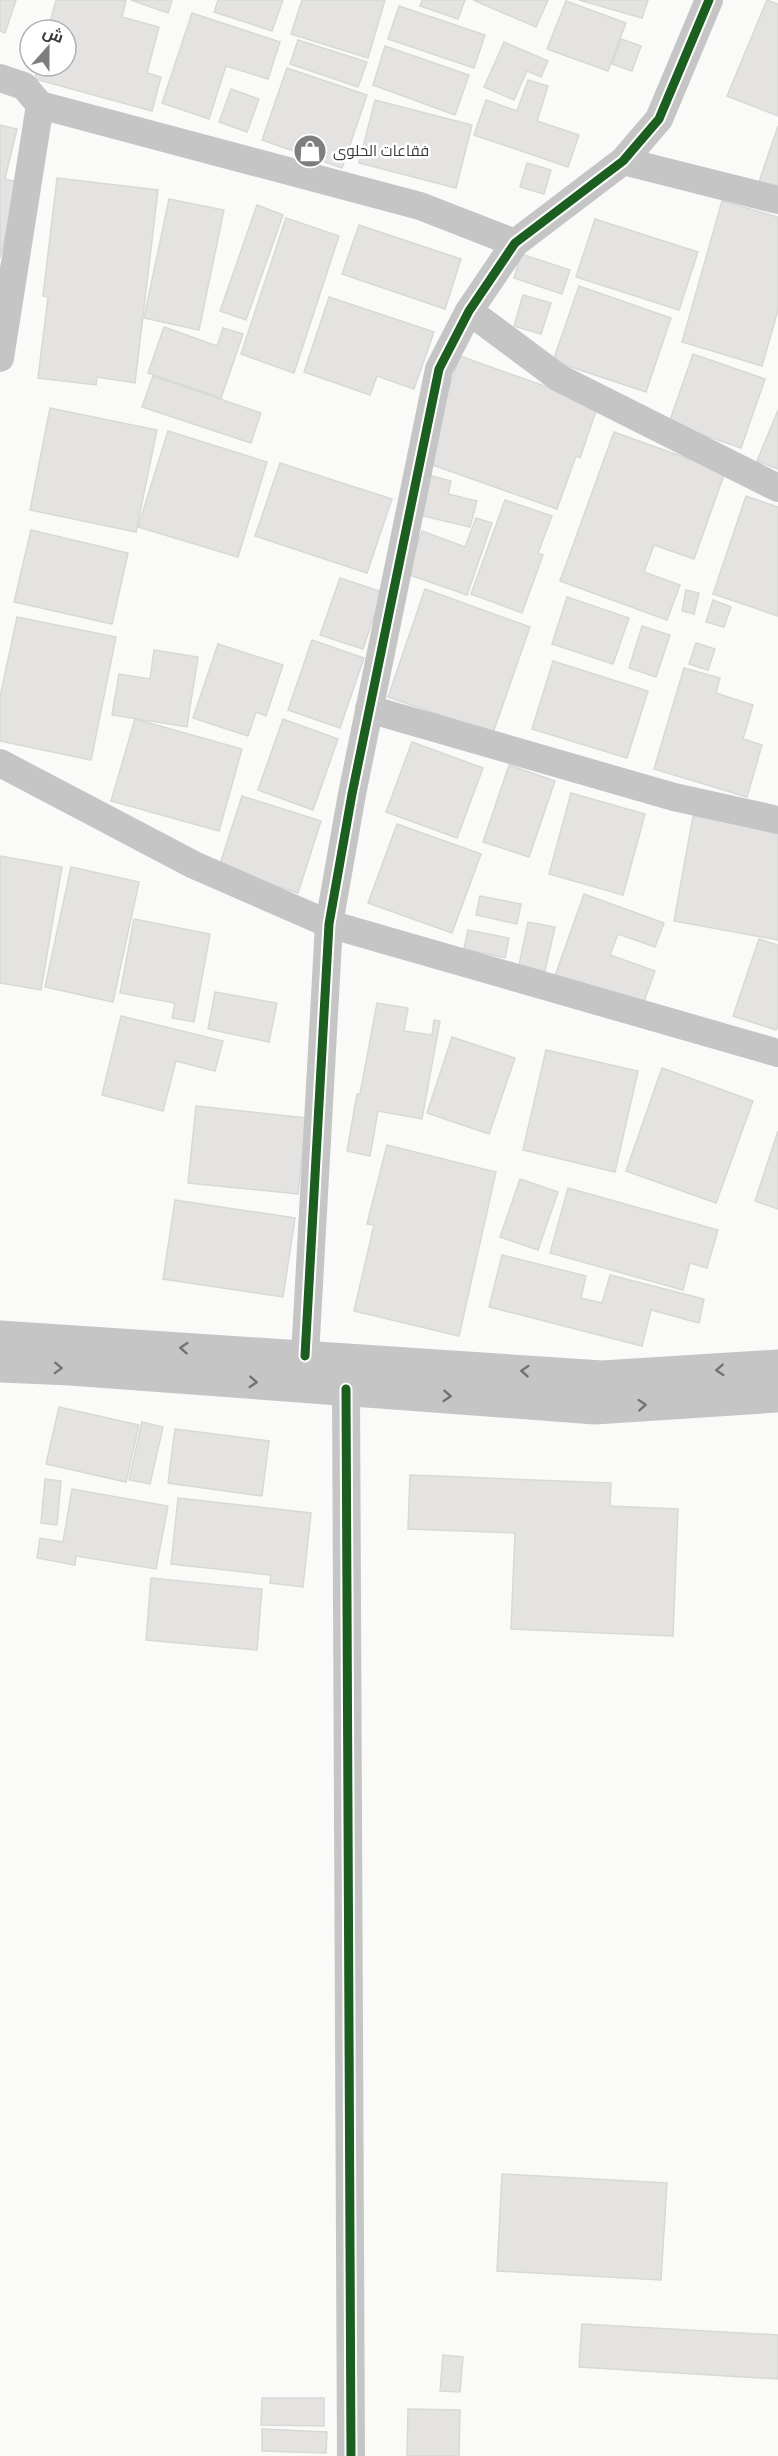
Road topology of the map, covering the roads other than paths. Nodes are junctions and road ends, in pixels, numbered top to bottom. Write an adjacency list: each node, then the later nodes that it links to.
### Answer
1 (709, 0): 4 (street)
2 (0, 78): 3 (street)
3 (40, 105): 6 (street); 8 (street)
4 (623, 160): 5 (street); 6 (street)
5 (778, 200)
6 (515, 243): 7 (street)
7 (469, 311): 9 (street); 10 (street)
8 (0, 358)
9 (778, 488)
10 (369, 709): 12 (street); 13 (street)
11 (0, 763): 13 (street)
12 (778, 820)
13 (329, 924): 14 (street); 16 (street)
14 (778, 1053)
15 (0, 1337): 16 (street, one-way to 15)
16 (305, 1356): 18 (street, one-way to 16)
17 (0, 1366): 19 (street, one-way to 19)
18 (778, 1366)
19 (346, 1389): 20 (street, one-way to 20); 21 (street)
20 (778, 1396)
21 (351, 2456)

